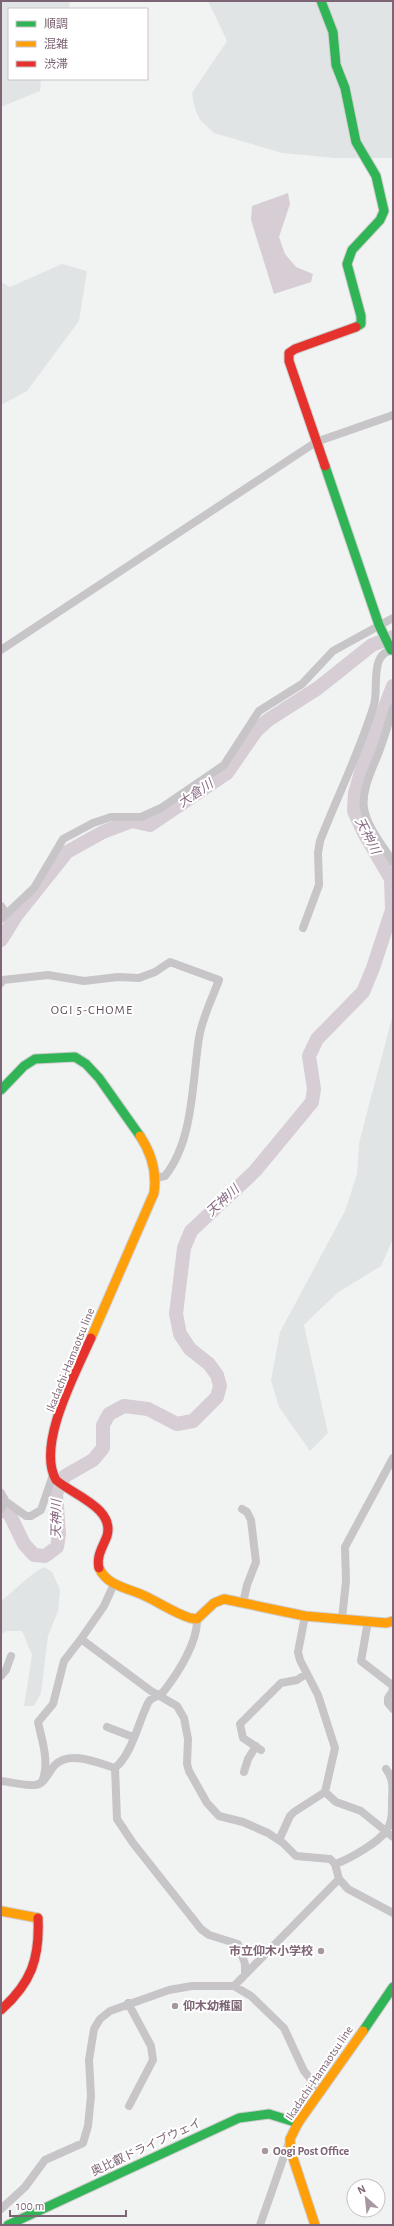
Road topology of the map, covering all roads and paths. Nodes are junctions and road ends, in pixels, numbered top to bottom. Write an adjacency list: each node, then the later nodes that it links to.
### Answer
1 (321, 1): 3 (main road)
2 (393, 415): 3 (street)
3 (316, 442): 5 (main road); 7 (street)
4 (393, 618): 5 (street)
5 (379, 625): 6 (main road); 10 (street)
6 (391, 648): 11 (street)
7 (1, 650)
8 (393, 708): 9 (street)
9 (393, 862)
10 (3, 912)
11 (303, 928)
12 (1, 982): 14 (street)
13 (1, 1090): 14 (main road, Ikadachi-Hamaotsu line)
14 (156, 1178): 16 (main road, Ikadachi-Hamaotsu line)
15 (393, 1458): 23 (street)
16 (55, 1478): 17 (street); 19 (main road)
17 (2, 1501)
18 (242, 1509): 20 (street)
19 (114, 1584): 22 (main road); 26 (street)
20 (244, 1604): 21 (main road); 22 (main road)
21 (305, 1616): 23 (main road); 28 (street)
22 (197, 1619): 30 (street)
23 (342, 1619): 24 (main road)
24 (368, 1621): 25 (main road); 31 (street)
25 (393, 1621)
26 (81, 1639): 30 (street); 38 (street)
27 (11, 1656): 29 (street)
28 (306, 1674): 36 (street); 39 (street)
29 (1, 1676)
30 (158, 1695): 33 (street); 41 (street)
31 (393, 1708)
32 (107, 1727): 33 (street)
33 (133, 1737): 34 (street)
34 (115, 1768): 38 (street); 46 (street)
35 (386, 1769): 40 (street)
36 (244, 1772)
37 (1, 1781): 38 (street)
38 (42, 1782)
39 (325, 1792): 40 (street); 41 (street)
40 (390, 1834): 42 (street)
41 (279, 1840): 42 (street)
42 (335, 1864): 43 (street)
43 (339, 1879): 45 (street); 46 (street)
44 (1, 1911): 50 (main road)
45 (393, 1913)
46 (245, 1974): 47 (street)
47 (234, 1986): 49 (street); 51 (street)
48 (393, 1987): 51 (main road, Ikadachi-Hamaotsu line)
49 (128, 2003): 52 (street); 55 (street)
50 (1, 2010)
51 (320, 2091): 53 (main road, Ikadachi-Hamaotsu line)
52 (129, 2106)
53 (298, 2123): 54 (main road, Ikadachi-Hamaotsu line); 57 (main road, 奥比叡ドライブウェイ)
54 (290, 2139): 56 (street); 59 (main road, Ikadachi-Hamaotsu line)
55 (1, 2209)
56 (263, 2221): 58 (street)
57 (8, 2225)
58 (260, 2225)
59 (315, 2225)

